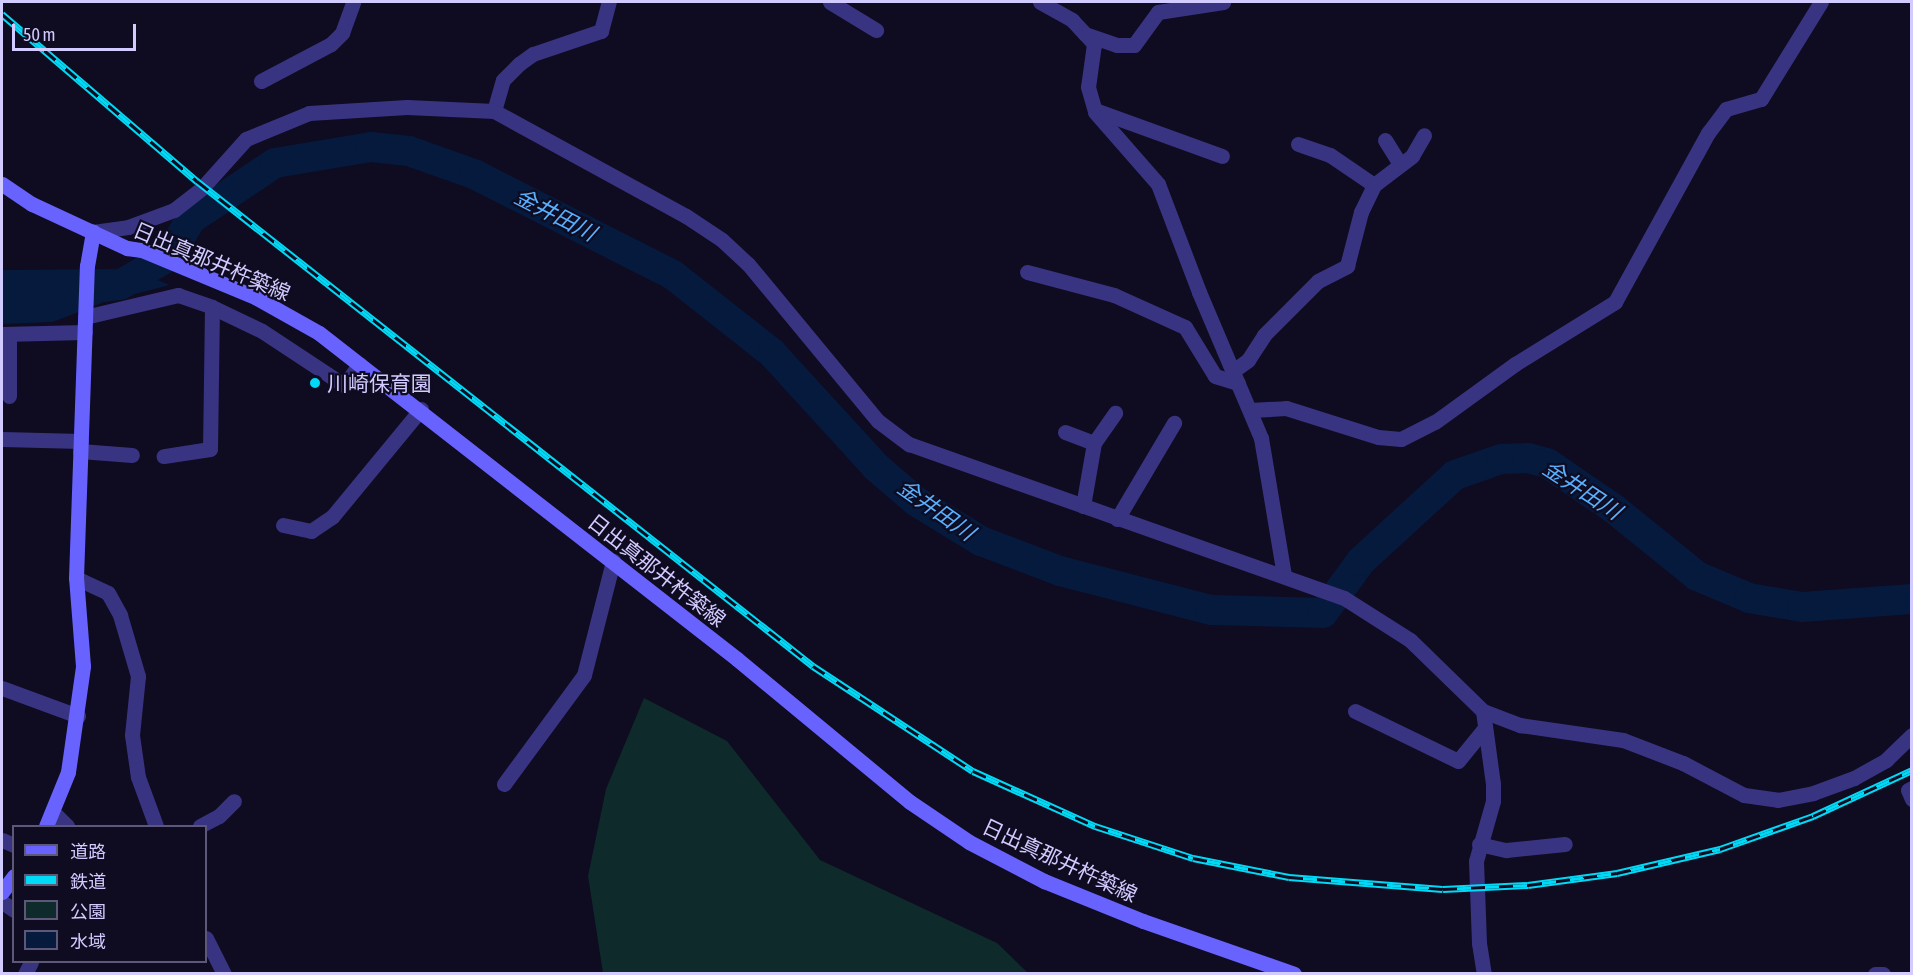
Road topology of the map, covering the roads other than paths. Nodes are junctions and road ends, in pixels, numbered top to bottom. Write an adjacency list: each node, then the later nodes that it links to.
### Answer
1 (353, 2): 9 (street)
2 (609, 2): 11 (street)
3 (830, 2): 7 (street)
4 (1040, 2): 8 (street)
5 (1223, 2): 8 (street)
6 (1821, 2): 28 (street)
7 (876, 30)
8 (1085, 34): 10 (street)
9 (261, 81)
10 (1095, 110): 15 (street); 25 (street)
11 (494, 111): 19 (street); 37 (street)
12 (1424, 135): 16 (street)
13 (1385, 140): 16 (street)
14 (1298, 144): 18 (street)
15 (1221, 156)
16 (1400, 164): 18 (street)
17 (2, 184): 19 (main road, 日出真那井杵築線)
18 (1374, 185): 25 (street)
19 (93, 232): 22 (main road); 24 (main road, 日出真那井杵築線)
20 (1027, 272): 25 (street)
21 (212, 307): 22 (street); 24 (street); 36 (street)
22 (85, 321): 23 (street); 34 (main road)
23 (5, 334): 26 (street)
24 (360, 364): 27 (main road, 日出真那井杵築線)
25 (1235, 377): 28 (street)
26 (9, 396)
27 (421, 410): 39 (street); 40 (main road, 日出真那井杵築線)
28 (1250, 410): 41 (street)
29 (1115, 414): 33 (street)
30 (1174, 423): 38 (street)
31 (1065, 432): 33 (street)
32 (2, 438): 34 (street)
33 (1094, 443): 37 (street)
34 (81, 446): 35 (street); 42 (main road)
35 (132, 455)
36 (164, 456)
37 (1083, 506): 38 (street)
38 (1117, 519): 41 (street)
39 (282, 525)
40 (613, 561): 49 (street); 64 (main road, 日出真那井杵築線)
41 (1284, 575): 45 (street)
42 (76, 578): 46 (main road); 56 (street)
43 (2, 688): 46 (street)
44 (1355, 711): 47 (street)
45 (1483, 711): 47 (street); 48 (street)
46 (78, 716): 53 (main road)
47 (1484, 729): 58 (street)
48 (1911, 735)
49 (504, 784)
50 (1911, 788): 51 (street)
51 (1911, 799)
52 (234, 801): 57 (street)
53 (53, 812): 54 (main road); 55 (street)
54 (46, 825)
55 (66, 825)
56 (156, 825)
57 (202, 825)
58 (1479, 844): 59 (street); 65 (street)
59 (1565, 844)
60 (12, 879): 61 (main road)
61 (2, 892)
62 (207, 940): 63 (street)
63 (220, 971)
64 (1294, 974)
65 (1484, 974)
66 (1875, 974): 67 (street)
67 (1883, 974)

